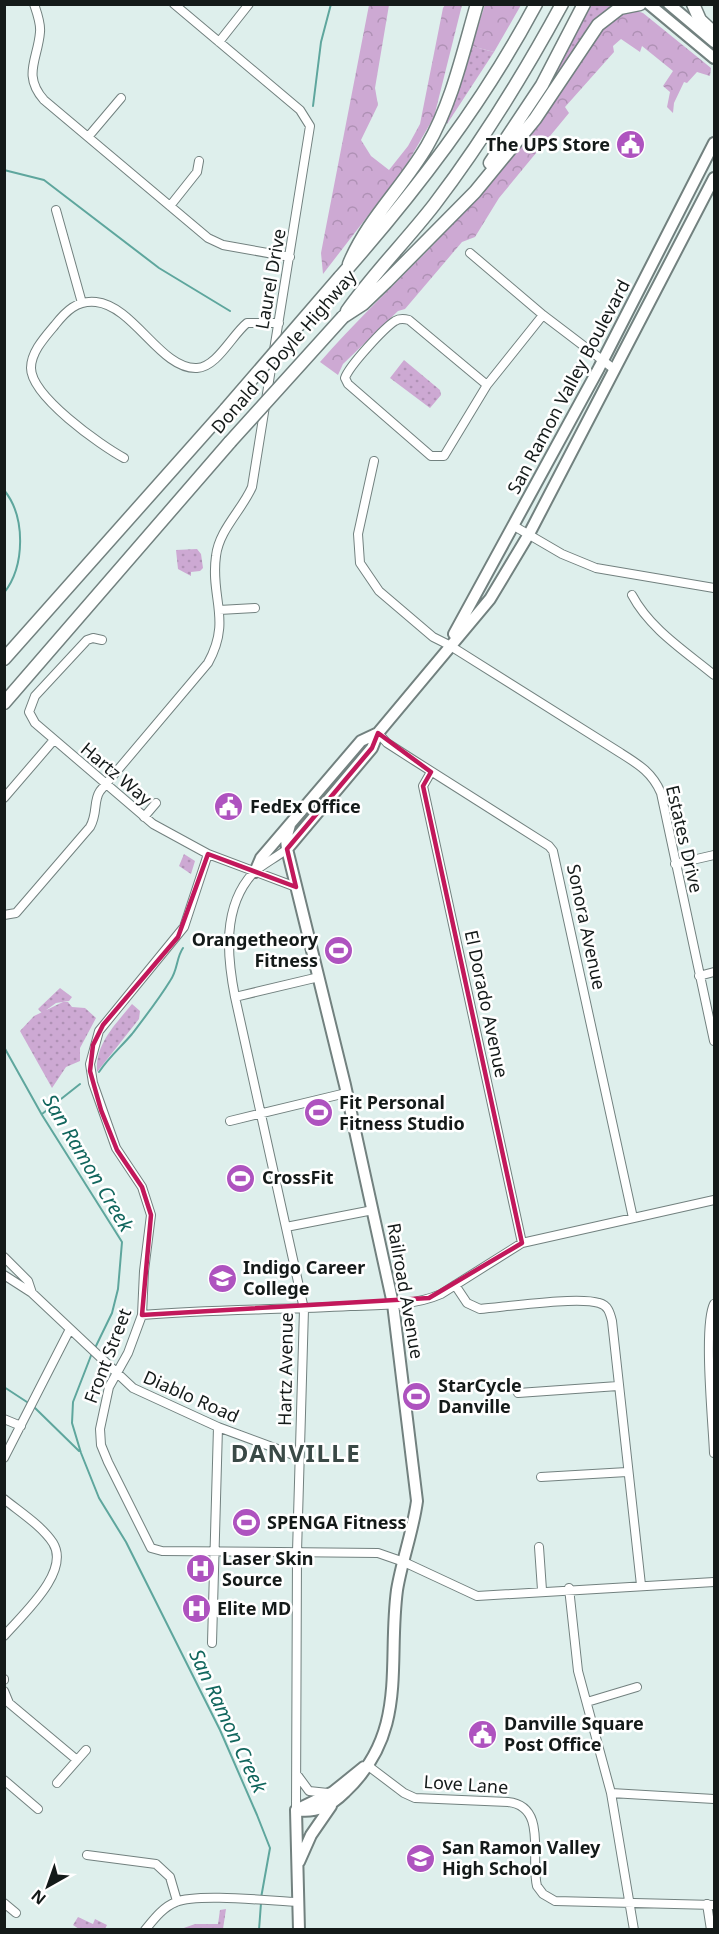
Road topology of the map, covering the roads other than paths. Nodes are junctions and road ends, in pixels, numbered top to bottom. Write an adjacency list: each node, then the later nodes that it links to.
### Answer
1 (34, 4): 17 (street)
2 (174, 4): 13 (street, Laurel Drive)
3 (249, 4): 13 (street)
4 (477, 4): 26 (highway)
5 (536, 4): 26 (highway, Donald D Doyle Highway)
6 (562, 4): 27 (highway, Donald D Doyle Highway)
7 (584, 4): 21 (highway)
8 (640, 4): 21 (highway)
9 (649, 4): 15 (main road)
10 (669, 4): 14 (main road)
11 (693, 4): 12 (highway)
12 (714, 33)
13 (219, 42): 25 (street, Laurel Drive)
14 (714, 42)
15 (714, 58)
16 (121, 98): 17 (street)
17 (88, 137): 22 (street)
18 (714, 143): 31 (main road, San Ramon Valley Boulevard)
19 (200, 161): 22 (street)
20 (714, 178): 32 (main road, San Ramon Valley Boulevard)
21 (462, 203): 27 (highway)
22 (170, 206): 25 (street)
23 (56, 210): 28 (street)
24 (470, 253): 29 (street)
25 (290, 257): 30 (street, Laurel Drive)
26 (343, 274): 44 (highway, Donald D Doyle Highway, bridge)
27 (360, 300): 46 (highway, Donald D Doyle Highway, bridge)
28 (82, 303): 30 (street); 34 (street)
29 (543, 315): 31 (street); 33 (street)
30 (279, 322): 41 (street, Laurel Drive)
31 (602, 362): 32 (street); 36 (main road, San Ramon Valley Boulevard)
32 (614, 369): 37 (main road, San Ramon Valley Boulevard)
33 (488, 385): 33 (street)
34 (124, 458)
35 (374, 461): 43 (street, Estates Drive)
36 (514, 526): 37 (street); 43 (main road, San Ramon Valley Boulevard)
37 (529, 534): 38 (street); 43 (main road, San Ramon Valley Boulevard)
38 (714, 588)
39 (632, 595): 45 (street)
40 (255, 608): 41 (street)
41 (219, 610): 50 (street, Laurel Drive)
42 (102, 640): 48 (street, Hartz Way)
43 (449, 645): 47 (main road, San Ramon Valley Boulevard); 58 (street, Estates Drive)
44 (4, 659)
45 (714, 675)
46 (4, 704)
47 (378, 733): 49 (street, Sonora Avenue); 54 (main road, San Ramon Valley Boulevard); 55 (main road, San Ramon Valley Boulevard)
48 (53, 741): 50 (street, Hartz Way); 51 (street)
49 (432, 772): 72 (street, Sonora Avenue); 74 (street, El Dorado Avenue)
50 (105, 785): 53 (street, Hartz Way); 61 (street)
51 (4, 798)
52 (156, 803): 53 (street)
53 (144, 817): 56 (street, Hartz Way)
54 (290, 825): 55 (main road, Railroad Avenue); 59 (main road, San Ramon Valley Boulevard)
55 (287, 849): 59 (street, San Ramon Valley Boulevard); 60 (main road, Railroad Avenue)
56 (208, 854): 59 (street, Hartz Way); 82 (street, Front Street)
57 (714, 855): 58 (street)
58 (675, 864): 63 (street, Estates Drive)
59 (255, 872): 60 (street, Hartz Way); 65 (street, Hartz Avenue)
60 (296, 887): 64 (main road, Railroad Avenue)
61 (4, 915)
62 (714, 972): 63 (street)
63 (699, 976): 66 (street, Estates Drive)
64 (319, 977): 65 (street); 67 (main road, Railroad Avenue)
65 (235, 997): 68 (street, Hartz Avenue)
66 (714, 1041)
67 (346, 1094): 68 (street); 71 (main road, Railroad Avenue)
68 (261, 1113): 69 (street); 73 (street, Hartz Avenue)
69 (230, 1121)
70 (714, 1200): 72 (street)
71 (373, 1210): 73 (street); 79 (main road, Railroad Avenue)
72 (633, 1218): 74 (street)
73 (286, 1227): 81 (street, Hartz Avenue)
74 (522, 1243): 77 (street)
75 (4, 1257): 78 (street, Diablo Road)
76 (4, 1275): 78 (street, Diablo Road)
77 (455, 1286): 79 (street); 85 (street)
78 (32, 1293): 83 (street, Diablo Road)
79 (393, 1304): 81 (street); 99 (main road, Railroad Avenue)
80 (714, 1304): 90 (street)
81 (304, 1309): 82 (street); 91 (street, Hartz Avenue)
82 (142, 1316): 84 (street, Front Street)
83 (70, 1329): 84 (street, Diablo Road); 88 (street)
84 (114, 1374): 89 (street, Diablo Road); 97 (street, Front Street)
85 (618, 1386): 86 (street); 93 (street)
86 (518, 1393)
87 (4, 1419): 88 (street)
88 (23, 1424): 92 (street)
89 (218, 1427): 91 (street, Diablo Road); 97 (street)
90 (714, 1453)
91 (298, 1457): 98 (street, Hartz Avenue)
92 (4, 1458)
93 (627, 1472): 94 (street); 101 (street)
94 (541, 1477)
95 (4, 1499): 104 (street)
96 (539, 1547): 103 (street)
97 (213, 1550): 98 (street); 105 (street)
98 (297, 1552): 99 (street); 112 (street, Hartz Avenue)
99 (404, 1562): 103 (street); 111 (main road, Railroad Avenue)
100 (714, 1582): 101 (street)
101 (641, 1585): 102 (street)
102 (569, 1588): 103 (street); 108 (street)
103 (542, 1590)
104 (4, 1636)
105 (212, 1643)
106 (637, 1687): 108 (street)
107 (4, 1692): 110 (street)
108 (587, 1702): 116 (street)
109 (86, 1750): 110 (street)
110 (77, 1760): 114 (street)
111 (367, 1765): 115 (main road, Railroad Avenue); 118 (main road, Railroad Avenue); 124 (street, Love Lane)
112 (296, 1772): 115 (street); 120 (street, Hartz Avenue)
113 (4, 1780): 119 (street)
114 (57, 1783)
115 (333, 1792): 120 (main road, Railroad Avenue)
116 (611, 1793): 117 (street); 124 (street)
117 (714, 1799)
118 (333, 1804): 120 (main road); 122 (main road, Railroad Avenue)
119 (38, 1809)
120 (296, 1809): 122 (main road)
121 (87, 1855): 123 (street)
122 (297, 1871): 125 (main road)
123 (177, 1901): 125 (street); 129 (street)
124 (628, 1901): 127 (street, Love Lane); 131 (street)
125 (298, 1902): 130 (main road)
126 (4, 1903): 128 (street)
127 (711, 1905): 132 (street)
128 (16, 1913)
129 (146, 1929)
130 (299, 1929)
131 (634, 1929)
132 (711, 1929)

